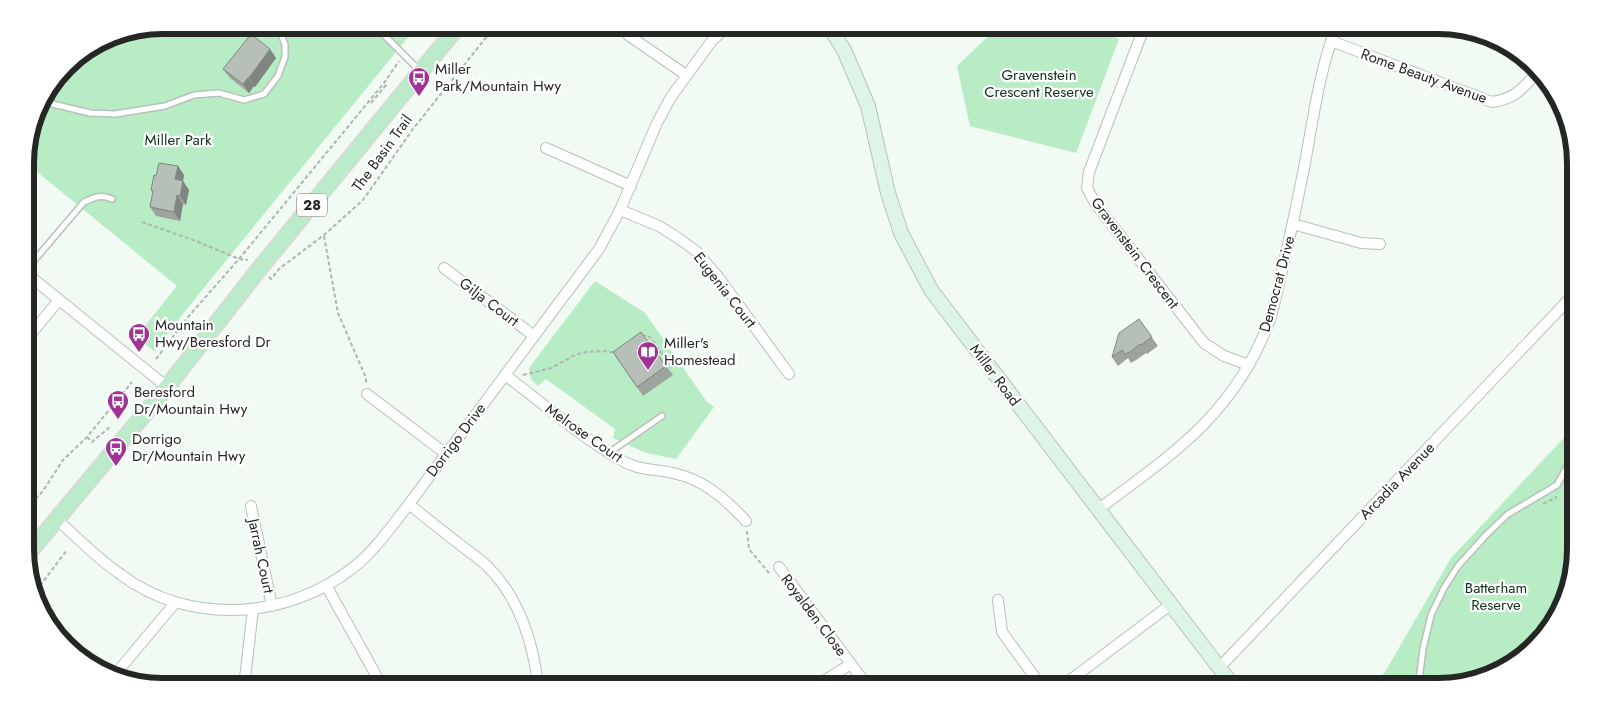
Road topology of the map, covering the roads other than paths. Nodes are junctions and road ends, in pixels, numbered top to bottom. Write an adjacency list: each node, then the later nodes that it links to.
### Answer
1 (281, 34): 13 (lane)
2 (383, 34): 10 (lane)
3 (452, 34): 10 (main road, 28)
4 (719, 34): 11 (street, Dorrigo Drive)
5 (834, 34): 38 (main road, Miller Road)
6 (1137, 34): 27 (street, Gravenstein Crescent)
7 (1333, 34): 9 (street, Democrat Drive)
8 (628, 35): 11 (street)
9 (1330, 41): 12 (street, Rome Beauty Avenue); 18 (street, Democrat Drive)
10 (422, 72): 30 (main road, 28)
11 (686, 76): 15 (street, Dorrigo Drive)
12 (1534, 77)
13 (49, 103)
14 (546, 148): 15 (street)
15 (631, 186): 17 (street, Dorrigo Drive)
16 (112, 199): 20 (lane)
17 (620, 210): 26 (street, Dorrigo Drive); 28 (street, Eugenia Court)
18 (1293, 224): 19 (street); 27 (street, Democrat Drive)
19 (1380, 244)
20 (34, 261)
21 (444, 268): 26 (street, Gilja Court)
22 (34, 278): 23 (street)
23 (58, 300): 25 (street); 30 (street)
24 (1567, 302): 50 (street, Arcadia Avenue)
25 (34, 330)
26 (534, 336): 29 (street, Dorrigo Drive)
27 (1249, 365): 38 (street, Democrat Drive)
28 (789, 374)
29 (505, 375): 33 (street, Melrose Court); 34 (street, Dorrigo Drive)
30 (167, 387): 39 (main road, 28)
31 (367, 394): 34 (street)
32 (662, 416): 33 (lane)
33 (609, 453): 40 (street, Melrose Court)
34 (446, 454): 36 (street, Dorrigo Drive)
35 (1567, 468): 60 (lane)
36 (409, 504): 43 (street, Dorrigo Drive); 54 (street)
37 (251, 506): 47 (street, Jarrah Court)
38 (1098, 509): 46 (main road, Miller Road)
39 (57, 519): 41 (main road, 28); 45 (street, Dorrigo Drive)
40 (746, 521)
41 (34, 546)
42 (779, 568): 49 (street, Royalden Close)
43 (327, 587): 47 (street, Dorrigo Drive); 53 (street)
44 (998, 600): 57 (street)
45 (175, 603): 48 (street, Dorrigo Drive); 51 (street)
46 (1170, 605): 50 (main road, Miller Road); 58 (street)
47 (272, 606): 48 (street, Dorrigo Drive)
48 (253, 609): 52 (street)
49 (851, 664): 55 (street); 56 (street, Royalden Close)
50 (1219, 668): 59 (main road, Miller Road)
51 (119, 670)
52 (245, 678)
53 (378, 678)
54 (537, 678)
55 (828, 678)
56 (861, 678)
57 (1035, 678)
58 (1073, 678)
59 (1227, 678)
60 (1419, 678)

